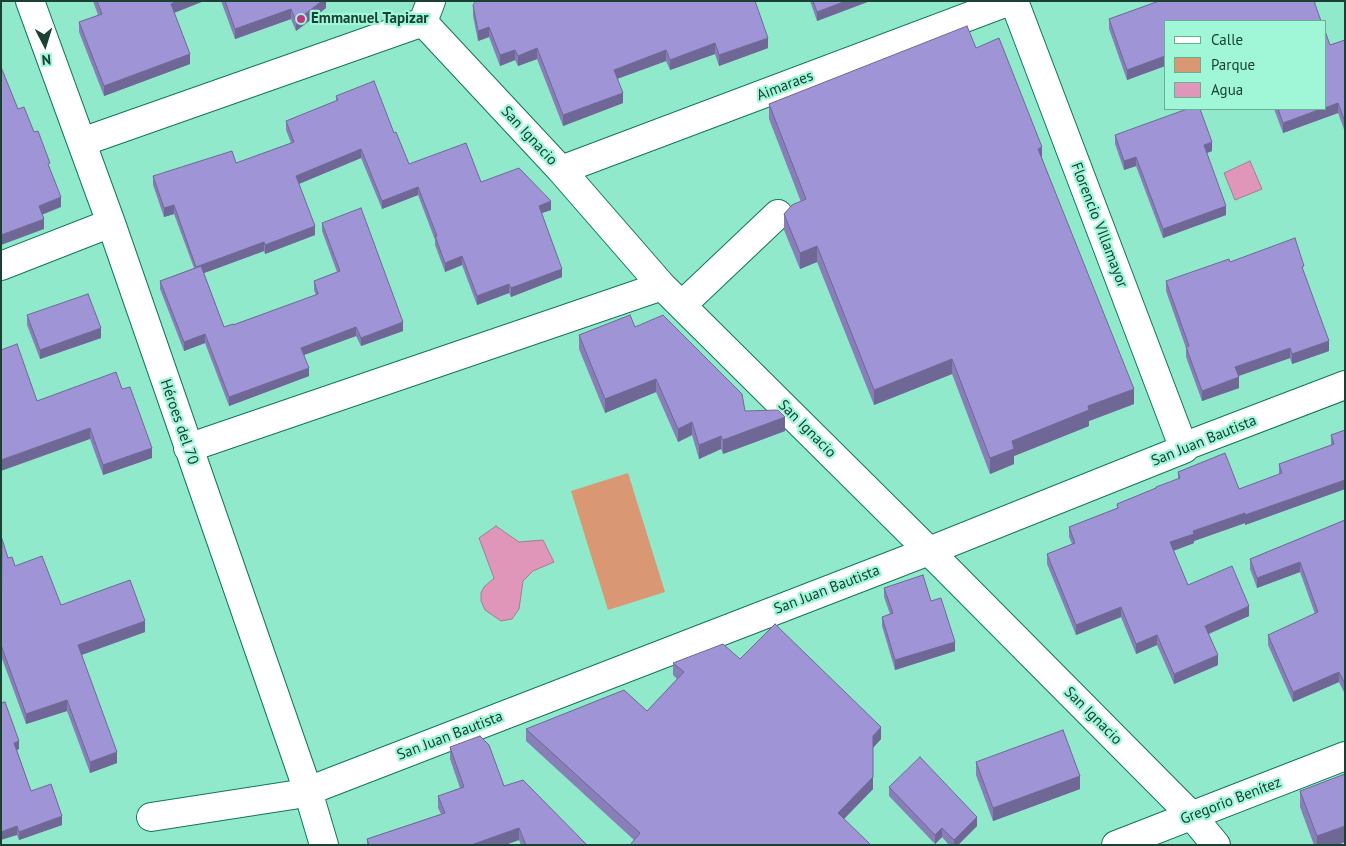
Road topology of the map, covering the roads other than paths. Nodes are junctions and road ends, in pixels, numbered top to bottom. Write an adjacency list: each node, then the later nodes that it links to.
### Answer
1 (30, 1): 5 (street, Héroes del 70)
2 (1010, 1): 6 (street, Aimaraes)
3 (1014, 1): 14 (street, Florencio VIllamayor)
4 (427, 11): 5 (street); 6 (street, San Ignacio)
5 (82, 142): 8 (street, Héroes del 70)
6 (561, 170): 10 (street, San Ignacio)
7 (778, 214): 11 (street)
8 (111, 223): 9 (street); 13 (street, Héroes del 70)
9 (1, 266)
10 (662, 286): 11 (street, San Ignacio); 13 (street)
11 (682, 305): 15 (street, San Ignacio)
12 (1345, 385): 14 (street, San Juan Bautista)
13 (188, 448): 17 (street, Héroes del 70)
14 (1184, 449): 15 (street, San Juan Bautista)
15 (929, 551): 17 (street, San Juan Bautista); 18 (street, San Ignacio)
16 (1345, 756): 18 (street, Gregorio Benítez)
17 (308, 791): 19 (street, San Juan Bautista); 20 (street, Héroes del 70)
18 (1192, 816): 21 (street, Gregorio Benítez); 22 (street, San Ignacio)
19 (151, 817)
20 (324, 845)
21 (1116, 845)
22 (1216, 845)

